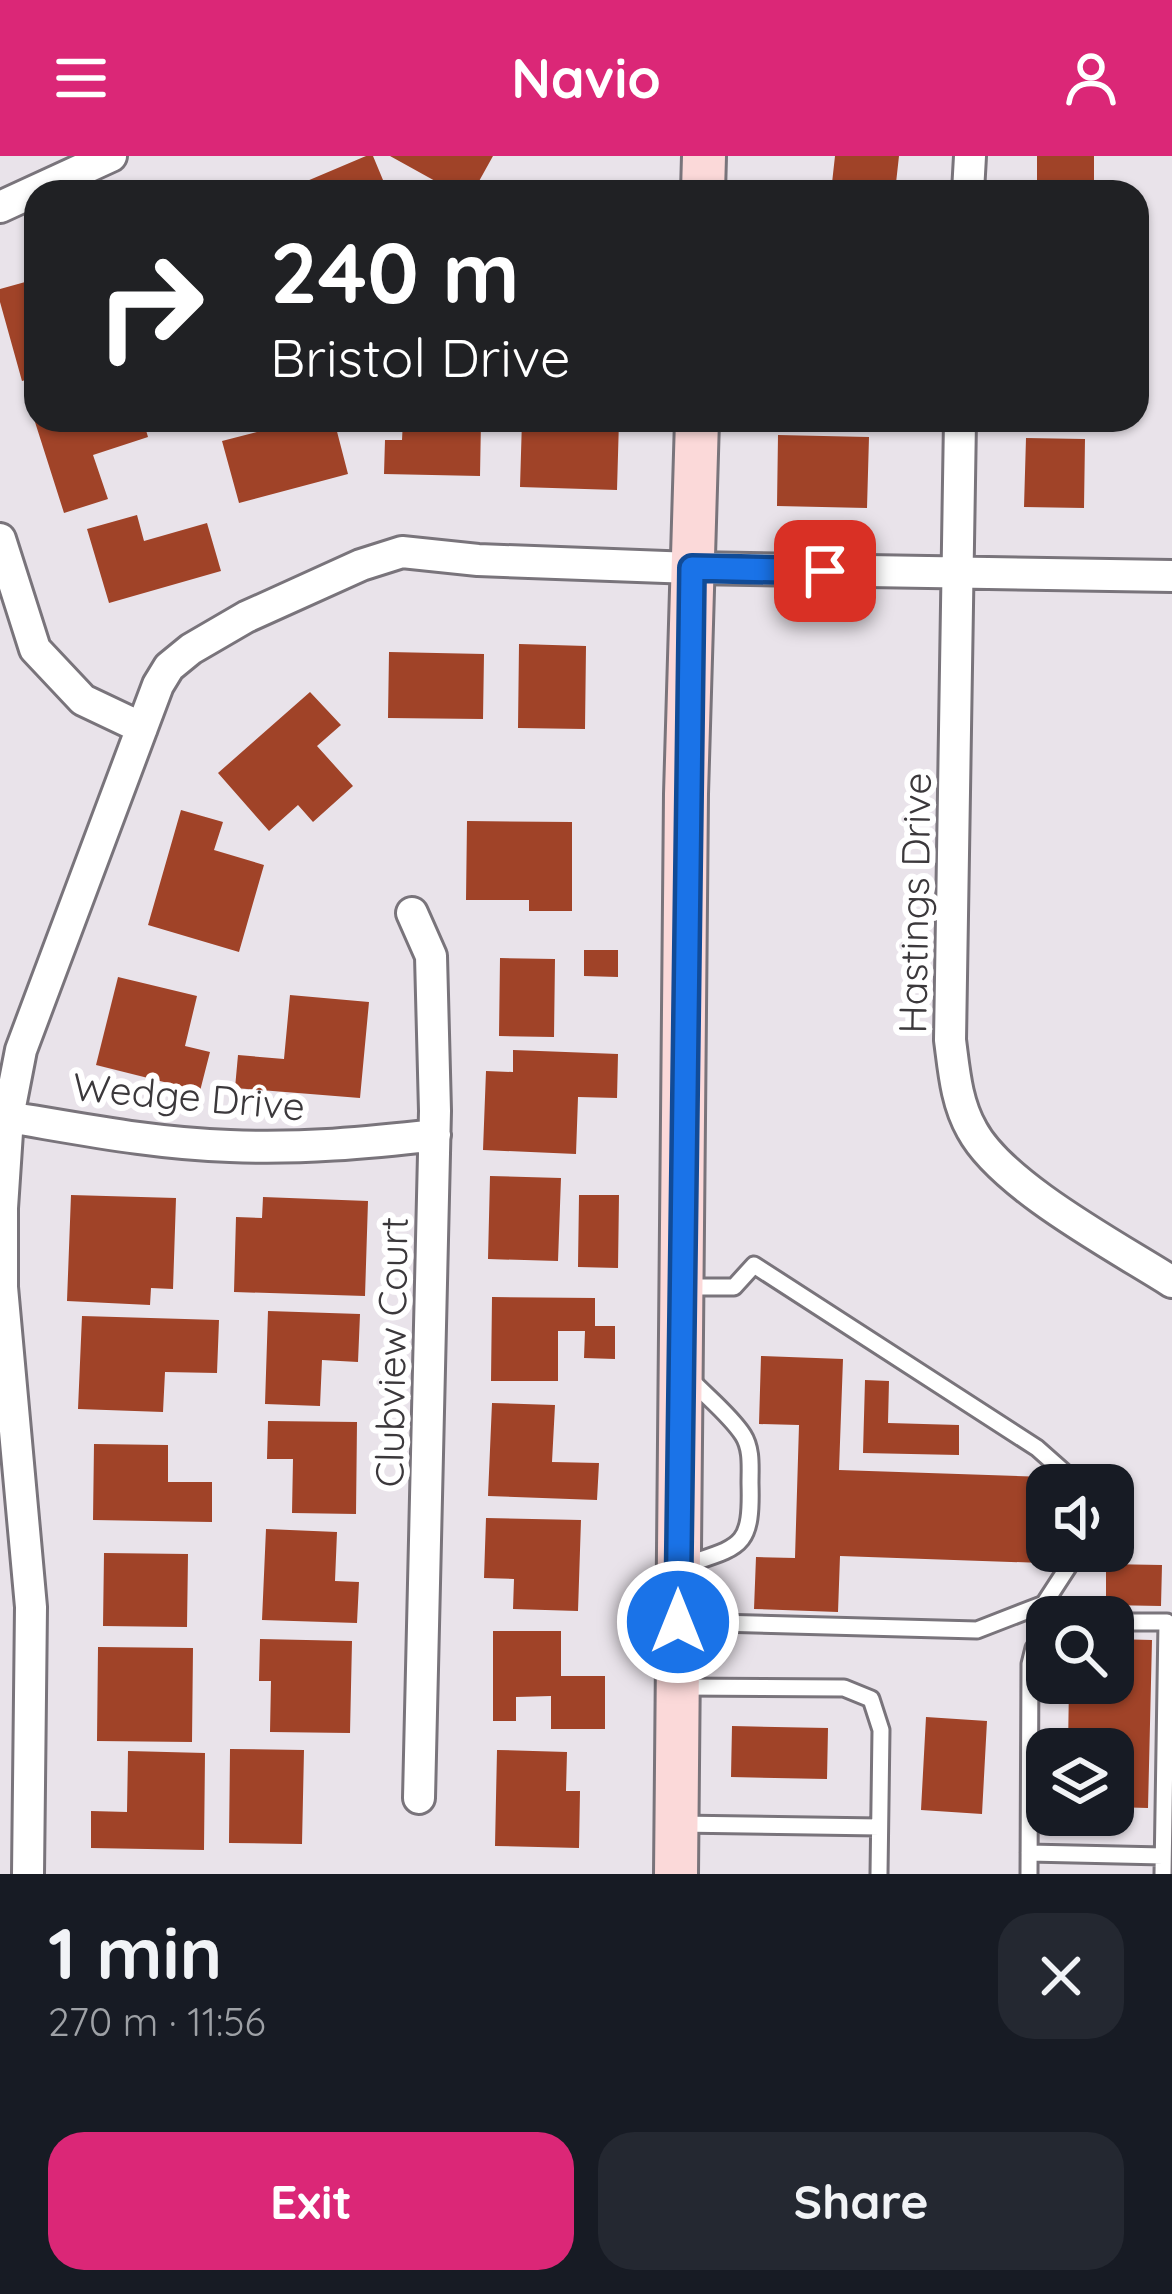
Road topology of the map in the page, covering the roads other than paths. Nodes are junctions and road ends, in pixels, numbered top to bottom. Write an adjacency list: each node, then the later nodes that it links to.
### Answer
1 (111, 156): 2 (street)
2 (58, 180)
3 (697, 432): 6 (street)
4 (960, 432): 7 (street, Hastings Drive)
5 (0, 538): 9 (street)
6 (692, 568): 7 (street); 9 (street); 14 (street)
7 (958, 574): 8 (street); 13 (street, Hastings Drive)
8 (1172, 576)
9 (142, 728): 11 (street)
10 (412, 913): 12 (street, Clubview Court)
11 (8, 1117): 12 (street, Wedge Drive); 28 (street)
12 (435, 1135): 23 (street, Clubview Court)
13 (1172, 1282)
14 (681, 1287): 15 (street); 16 (lane)
15 (680, 1368): 17 (street); 17 (lane)
16 (1055, 1464)
17 (678, 1568): 19 (street)
18 (1065, 1572): 19 (lane)
19 (678, 1622): 21 (street)
20 (1134, 1622): 27 (lane)
21 (677, 1687): 24 (street); 25 (lane)
22 (1030, 1704): 26 (lane)
23 (419, 1798)
24 (676, 1824): 25 (lane); 29 (street)
25 (879, 1827): 30 (lane)
26 (1029, 1852): 27 (lane); 31 (lane)
27 (1163, 1865)
28 (28, 1874)
29 (676, 1874)
30 (879, 1874)
31 (1029, 1874)

